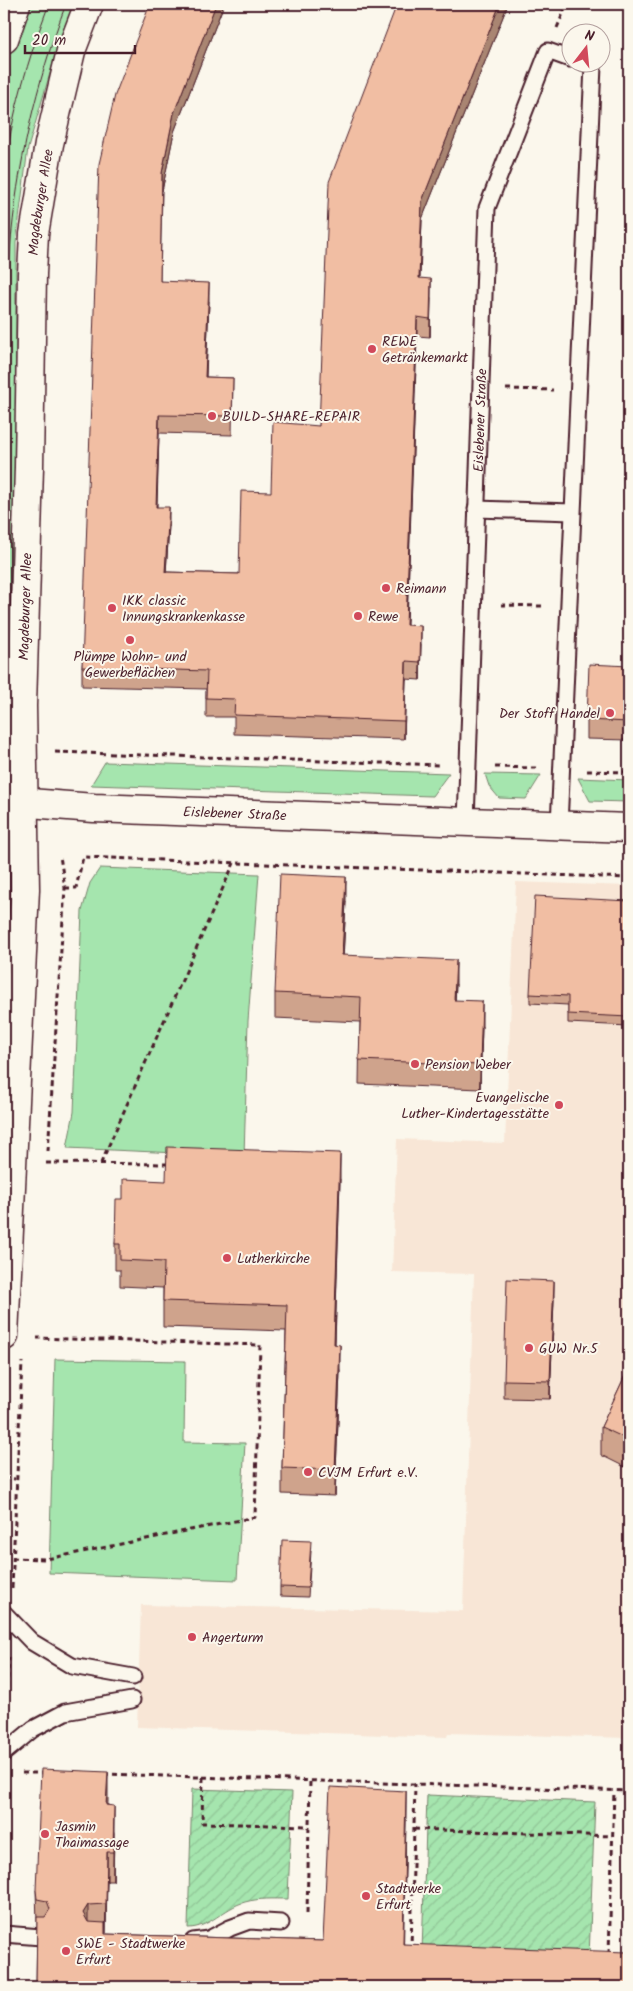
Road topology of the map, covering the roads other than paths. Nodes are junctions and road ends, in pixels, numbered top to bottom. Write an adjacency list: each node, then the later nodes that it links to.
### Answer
1 (16, 4): 3 (main road)
2 (89, 4): 8 (main road, Magdeburger Allee)
3 (4, 39)
4 (560, 55): 6 (lane, Eislebener Straße)
5 (593, 72): 7 (lane)
6 (476, 508): 7 (lane); 9 (lane, Eislebener Straße)
7 (572, 512): 10 (lane)
8 (14, 802): 9 (main road, Eislebener Straße); 12 (main road, Magdeburger Allee)
9 (466, 822): 10 (main road, Eislebener Straße)
10 (559, 826): 11 (main road, Eislebener Straße)
11 (629, 828)
12 (4, 1336)
13 (4, 1613): 14 (lane)
14 (133, 1677)
15 (132, 1700): 16 (lane)
16 (4, 1753)
17 (281, 1923): 20 (lane)
18 (4, 1934): 19 (lane)
19 (41, 1937)
20 (179, 1943)

